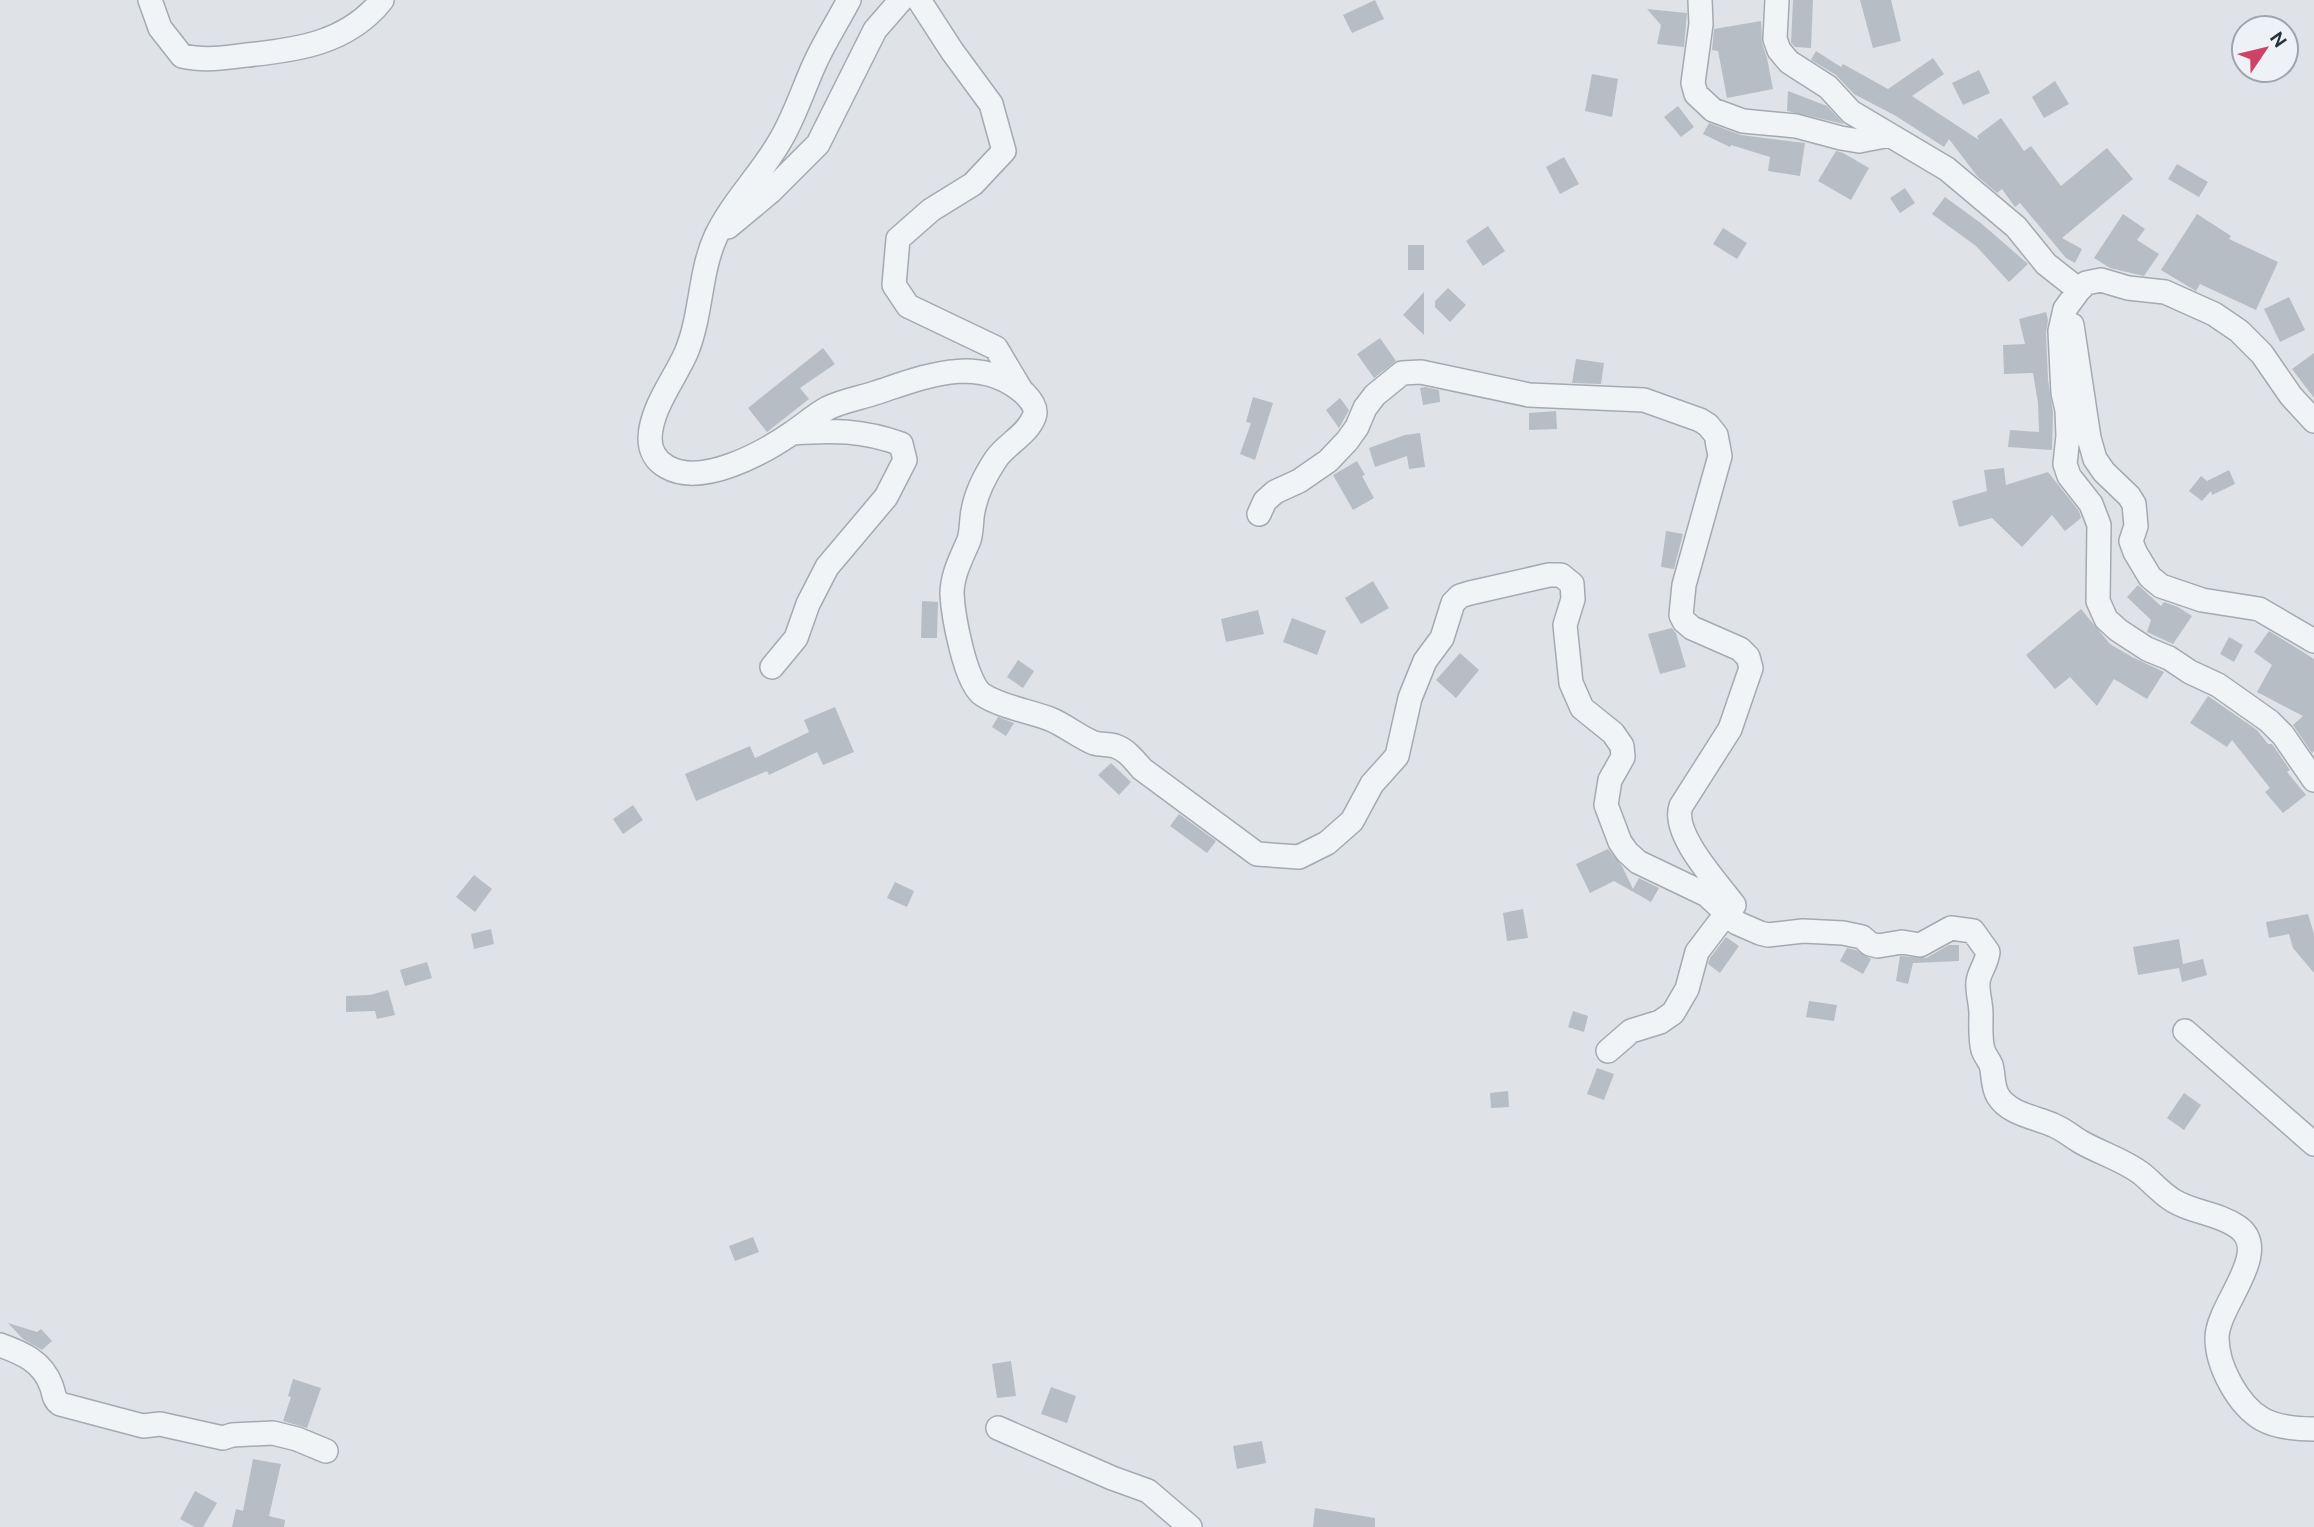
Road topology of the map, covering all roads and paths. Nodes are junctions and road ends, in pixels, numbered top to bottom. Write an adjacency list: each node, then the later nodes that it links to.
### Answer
1 (150, 0): 2 (street)
2 (382, 0)
3 (849, 0): 9 (street)
4 (901, 0): 9 (street)
5 (919, 0): 11 (street)
6 (1700, 0): 8 (street)
7 (1777, 0): 8 (street)
8 (1891, 135): 10 (street)
9 (715, 239): 13 (street)
10 (2075, 296): 12 (street); 15 (street); 17 (street)
11 (1021, 390): 13 (street); 18 (street)
12 (2314, 421)
13 (793, 433): 16 (street)
14 (1259, 514): 19 (street)
15 (2314, 641)
16 (772, 667)
17 (2314, 780)
18 (1728, 917): 19 (street); 21 (street)
19 (1760, 933): 25 (street)
20 (2185, 1031): 22 (street)
21 (1608, 1051)
22 (2314, 1144)
23 (0, 1345): 26 (street)
24 (998, 1429): 27 (street)
25 (2314, 1429)
26 (326, 1451)
27 (1190, 1527)

